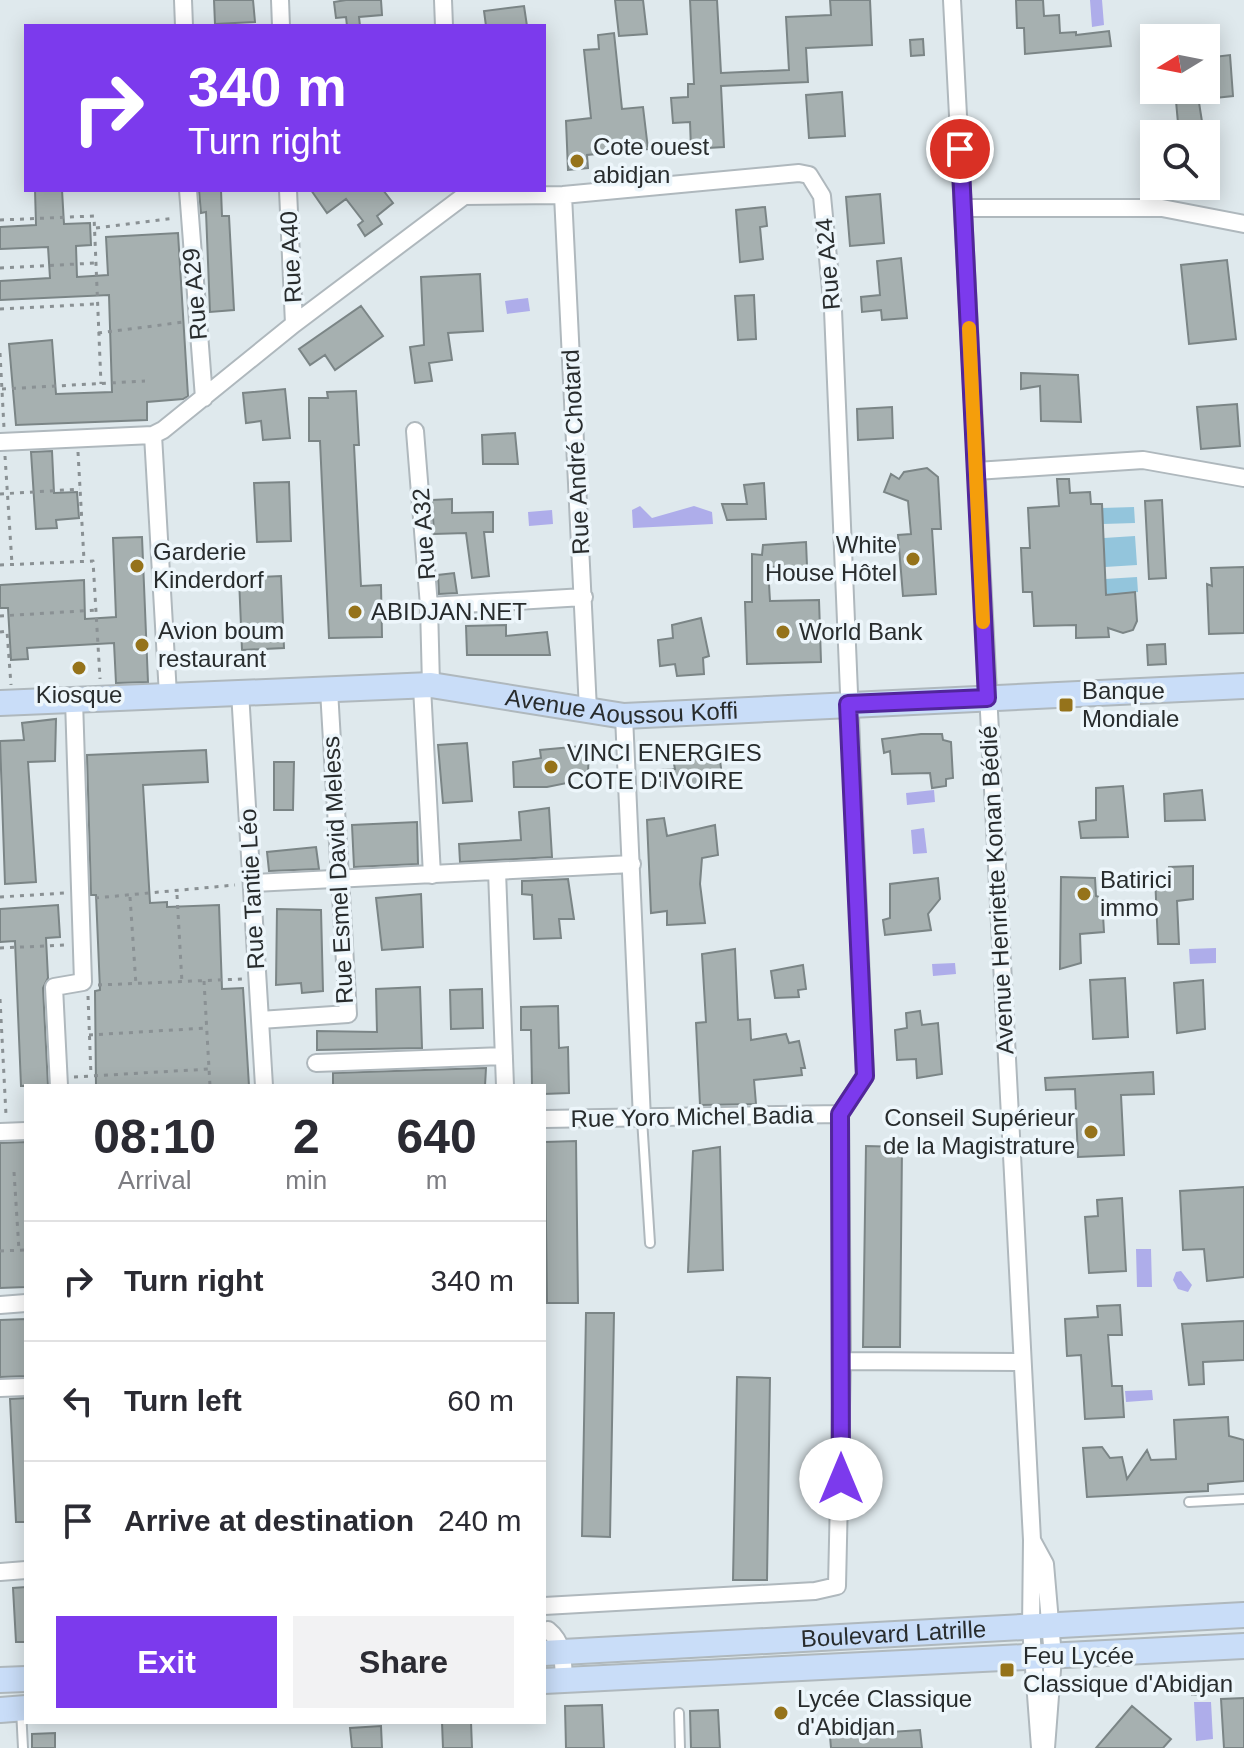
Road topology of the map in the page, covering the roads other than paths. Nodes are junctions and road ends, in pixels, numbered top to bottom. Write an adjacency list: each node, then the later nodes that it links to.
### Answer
1 (183, 0): 5 (street)
2 (280, 0): 6 (street)
3 (443, 0): 7 (street)
4 (952, 0): 12 (street, Avenue Henriette Konan Bédié)
5 (184, 24)
6 (281, 24)
7 (444, 24)
8 (188, 192): 15 (street, Rue A29)
9 (288, 192): 14 (street, Rue A40)
10 (461, 193): 11 (street, Rue A24); 14 (street)
11 (563, 195): 21 (street, Rue André Chotard); 31 (street, Rue A24)
12 (963, 208): 13 (street); 19 (street, Avenue Henriette Konan Bédié)
13 (1244, 224)
14 (294, 324): 15 (street)
15 (204, 398): 17 (street)
16 (415, 431): 22 (street, Rue A32)
17 (153, 435): 18 (street); 27 (street)
18 (0, 442)
19 (976, 471): 20 (street); 28 (street, Avenue Henriette Konan Bédié)
20 (1244, 478)
21 (584, 597): 22 (street); 32 (street, Rue André Chotard)
22 (429, 606): 23 (street, Rue A32)
23 (427, 686): 25 (street, Avenue Aoussou Koffi); 32 (street, Avenue Aoussou Koffi); 36 (street, Rue A32)
24 (1244, 686): 28 (street, Avenue Aoussou Koffi)
25 (329, 690): 26 (street, Avenue Aoussou Koffi); 37 (street, Rue Esmel David Meless)
26 (240, 692): 27 (street, Avenue Aoussou Koffi); 38 (street, Rue Tantie Léo)
27 (168, 695): 29 (street, Avenue Aoussou Koffi)
28 (987, 698): 31 (street, Avenue Aoussou Koffi); 54 (street, Avenue Henriette Konan Bédié)
29 (74, 700): 30 (street, Avenue Aoussou Koffi); 42 (street)
30 (6, 702)
31 (848, 704): 33 (street, Avenue Aoussou Koffi); 45 (street)
32 (588, 710): 33 (street, Avenue Aoussou Koffi)
33 (624, 716): 34 (street)
34 (632, 864): 35 (street); 47 (street)
35 (497, 871): 36 (street); 40 (street)
36 (432, 875): 37 (street)
37 (339, 879): 38 (street); 39 (street, Rue Esmel David Meless)
38 (253, 883): 39 (street, Rue Tantie Léo)
39 (260, 1020): 43 (street, Rue Tantie Léo)
40 (504, 1056): 41 (street); 44 (street)
41 (316, 1063)
42 (58, 1082)
43 (264, 1084)
44 (505, 1084)
45 (840, 1114): 47 (street, Rue Yoro Michel Badia); 53 (street)
46 (546, 1119): 47 (street, Rue Yoro Michel Badia)
47 (642, 1119): 50 (lane)
48 (24, 1131): 49 (street)
49 (3, 1132)
50 (650, 1243)
51 (24, 1303): 52 (street)
52 (0, 1305)
53 (842, 1361): 54 (street); 61 (street)
54 (1022, 1362): 64 (street, Avenue Henriette Konan Bédié)
55 (24, 1387): 56 (street)
56 (0, 1388)
57 (1244, 1499): 58 (lane)
58 (1189, 1502)
59 (24, 1570): 60 (street)
60 (0, 1572)
61 (546, 1608)
62 (1244, 1615): 64 (street, Boulevard Latrille)
63 (546, 1622): 65 (street)
64 (1041, 1628): 65 (street, Boulevard Latrille); 67 (street, Avenue Henriette Konan Bédié)
65 (549, 1643): 70 (street)
66 (1244, 1646): 67 (street, Boulevard Latrille)
67 (1043, 1657): 70 (street, Boulevard Latrille); 75 (street, Avenue Henriette Konan Bédié)
68 (24, 1679): 69 (street)
69 (0, 1680)
70 (554, 1681)
71 (16, 1709): 73 (lane)
72 (679, 1713): 74 (lane)
73 (23, 1748)
74 (680, 1748)
75 (1043, 1748)

